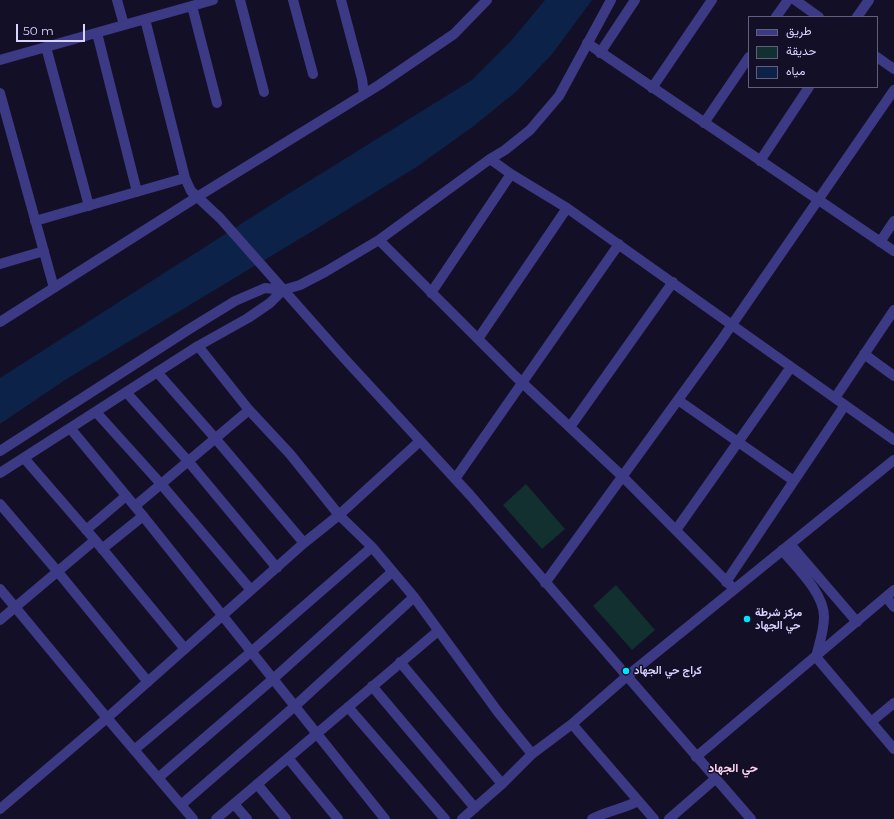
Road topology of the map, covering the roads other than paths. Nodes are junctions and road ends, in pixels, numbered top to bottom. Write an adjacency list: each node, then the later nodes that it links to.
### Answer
1 (117, 0): 18 (street)
2 (213, 0): 13 (street)
3 (240, 0): 31 (street)
4 (293, 0): 27 (street)
5 (341, 0): 33 (street)
6 (487, 0): 33 (street)
7 (611, 0): 20 (street)
8 (635, 0): 22 (street)
9 (712, 0): 28 (street)
10 (788, 0): 14 (street)
11 (794, 0): 15 (street)
12 (869, 0): 16 (street)
13 (192, 6): 17 (street); 34 (street)
14 (777, 16)
15 (818, 16)
16 (858, 16)
17 (145, 19): 18 (street); 40 (street)
18 (124, 25): 19 (street)
19 (97, 33): 21 (street); 41 (street)
20 (587, 43): 22 (street); 37 (street)
21 (46, 47): 25 (street); 44 (street)
22 (600, 53): 28 (street)
23 (748, 58): 36 (street)
24 (878, 58): 26 (street)
25 (0, 60)
26 (894, 69)
27 (313, 74)
28 (652, 88): 36 (street)
29 (809, 88): 38 (street)
30 (894, 90): 43 (street)
31 (264, 92)
32 (0, 93): 35 (street)
33 (364, 94): 42 (street)
34 (217, 103)
35 (4, 122): 46 (street)
36 (704, 123): 38 (street)
37 (490, 159): 39 (street); 48 (street)
38 (760, 161): 43 (street)
39 (511, 174): 45 (street); 57 (street)
40 (185, 178): 41 (street); 42 (street)
41 (137, 192): 44 (street)
42 (196, 197): 55 (street); 56 (street)
43 (818, 201): 49 (street); 60 (street)
44 (89, 206): 46 (street)
45 (567, 208): 50 (street); 61 (street)
46 (35, 221): 51 (street)
47 (894, 221): 49 (street)
48 (379, 240): 56 (street); 57 (street)
49 (880, 242): 52 (street)
50 (619, 244): 54 (street); 67 (street)
51 (44, 251): 53 (street); 55 (street)
52 (894, 251)
53 (0, 264)
54 (673, 282): 60 (street); 74 (street)
55 (54, 288): 59 (street)
56 (283, 290): 62 (street); 78 (street); 80 (street)
57 (431, 293): 61 (street)
58 (893, 315): 63 (street)
59 (0, 322)
60 (732, 324): 64 (street); 70 (street)
61 (478, 339): 67 (street)
62 (198, 346): 65 (street); 72 (street)
63 (864, 354): 66 (street); 69 (street)
64 (791, 367): 69 (street); 79 (street)
65 (157, 372): 68 (street); 76 (street)
66 (894, 376)
67 (522, 382): 74 (street); 86 (street)
68 (126, 392): 73 (street); 83 (street)
69 (835, 398): 71 (street)
70 (678, 400): 79 (street); 85 (street)
71 (844, 405): 77 (street); 87 (street)
72 (249, 410): 76 (street); 92 (street)
73 (96, 412): 75 (street); 88 (street)
74 (570, 427): 85 (street)
75 (70, 428): 81 (street); 89 (street)
76 (215, 438): 83 (street); 97 (street)
77 (894, 440)
78 (420, 441): 86 (street); 92 (street)
79 (737, 441): 87 (street); 95 (street)
80 (0, 451)
81 (24, 458): 84 (street); 94 (street)
82 (894, 460): 99 (street)
83 (188, 461): 88 (street); 101 (street)
84 (0, 473)
85 (622, 476): 95 (street); 105 (street)
86 (455, 479): 105 (street)
87 (794, 481): 104 (street)
88 (161, 484): 91 (street); 107 (street)
89 (126, 496): 91 (street); 94 (street)
90 (0, 504): 102 (street)
91 (135, 506): 93 (street)
92 (339, 515): 97 (street); 98 (street)
93 (143, 516): 100 (street); 114 (street)
94 (86, 530): 96 (street)
95 (676, 530): 104 (street)
96 (95, 540): 100 (street); 102 (street)
97 (304, 543): 101 (street)
98 (372, 547): 103 (street); 119 (street)
99 (786, 547): 108 (street); 116 (street); 120 (street)
100 (102, 549): 118 (street)
101 (277, 568): 107 (street)
102 (58, 572): 112 (street); 124 (street)
103 (392, 572): 110 (street); 123 (street)
104 (726, 582): 108 (street)
105 (545, 583): 122 (street)
106 (0, 589): 112 (street)
107 (251, 590): 114 (street)
108 (734, 590): 122 (street)
109 (894, 590): 111 (street)
110 (414, 597): 117 (street); 127 (street)
111 (886, 597): 113 (street); 116 (street)
112 (16, 607): 115 (street); 129 (street)
113 (894, 607)
114 (223, 616): 118 (street); 119 (street)
115 (0, 620)
116 (857, 622): 120 (street)
117 (438, 631): 121 (street); 135 (street)
118 (185, 649): 124 (street)
119 (251, 652): 123 (street); 134 (street)
120 (816, 657): 130 (street); 136 (street)
121 (400, 662): 125 (street); 141 (street)
122 (626, 676): 131 (street); 136 (street)
123 (273, 679): 127 (street); 138 (street)
124 (148, 682): 129 (street)
125 (372, 686): 128 (street); 145 (street)
126 (894, 703): 130 (street)
127 (295, 706): 132 (street); 144 (street)
128 (348, 707): 132 (street); 153 (street)
129 (107, 718): 134 (street); 146 (street)
130 (871, 722): 133 (street)
131 (572, 724): 135 (street); 142 (street)
132 (317, 733): 137 (street); 152 (street)
133 (894, 749)
134 (134, 750): 138 (street)
135 (532, 754): 141 (street)
136 (696, 757): 139 (street)
137 (288, 758): 140 (street); 151 (street)
138 (158, 778): 144 (street)
139 (716, 779): 157 (street); 158 (street)
140 (257, 784): 143 (street); 150 (street)
141 (502, 784): 145 (street)
142 (638, 801): 155 (street); 156 (street)
143 (234, 804): 148 (street); 149 (street)
144 (182, 805): 147 (street)
145 (475, 808): 154 (street)
146 (0, 809)
147 (193, 819)
148 (216, 819)
149 (247, 819)
150 (286, 819)
151 (338, 819)
152 (386, 819)
153 (445, 819)
154 (462, 819)
155 (592, 819)
156 (654, 819)
157 (669, 819)
158 (751, 819)

